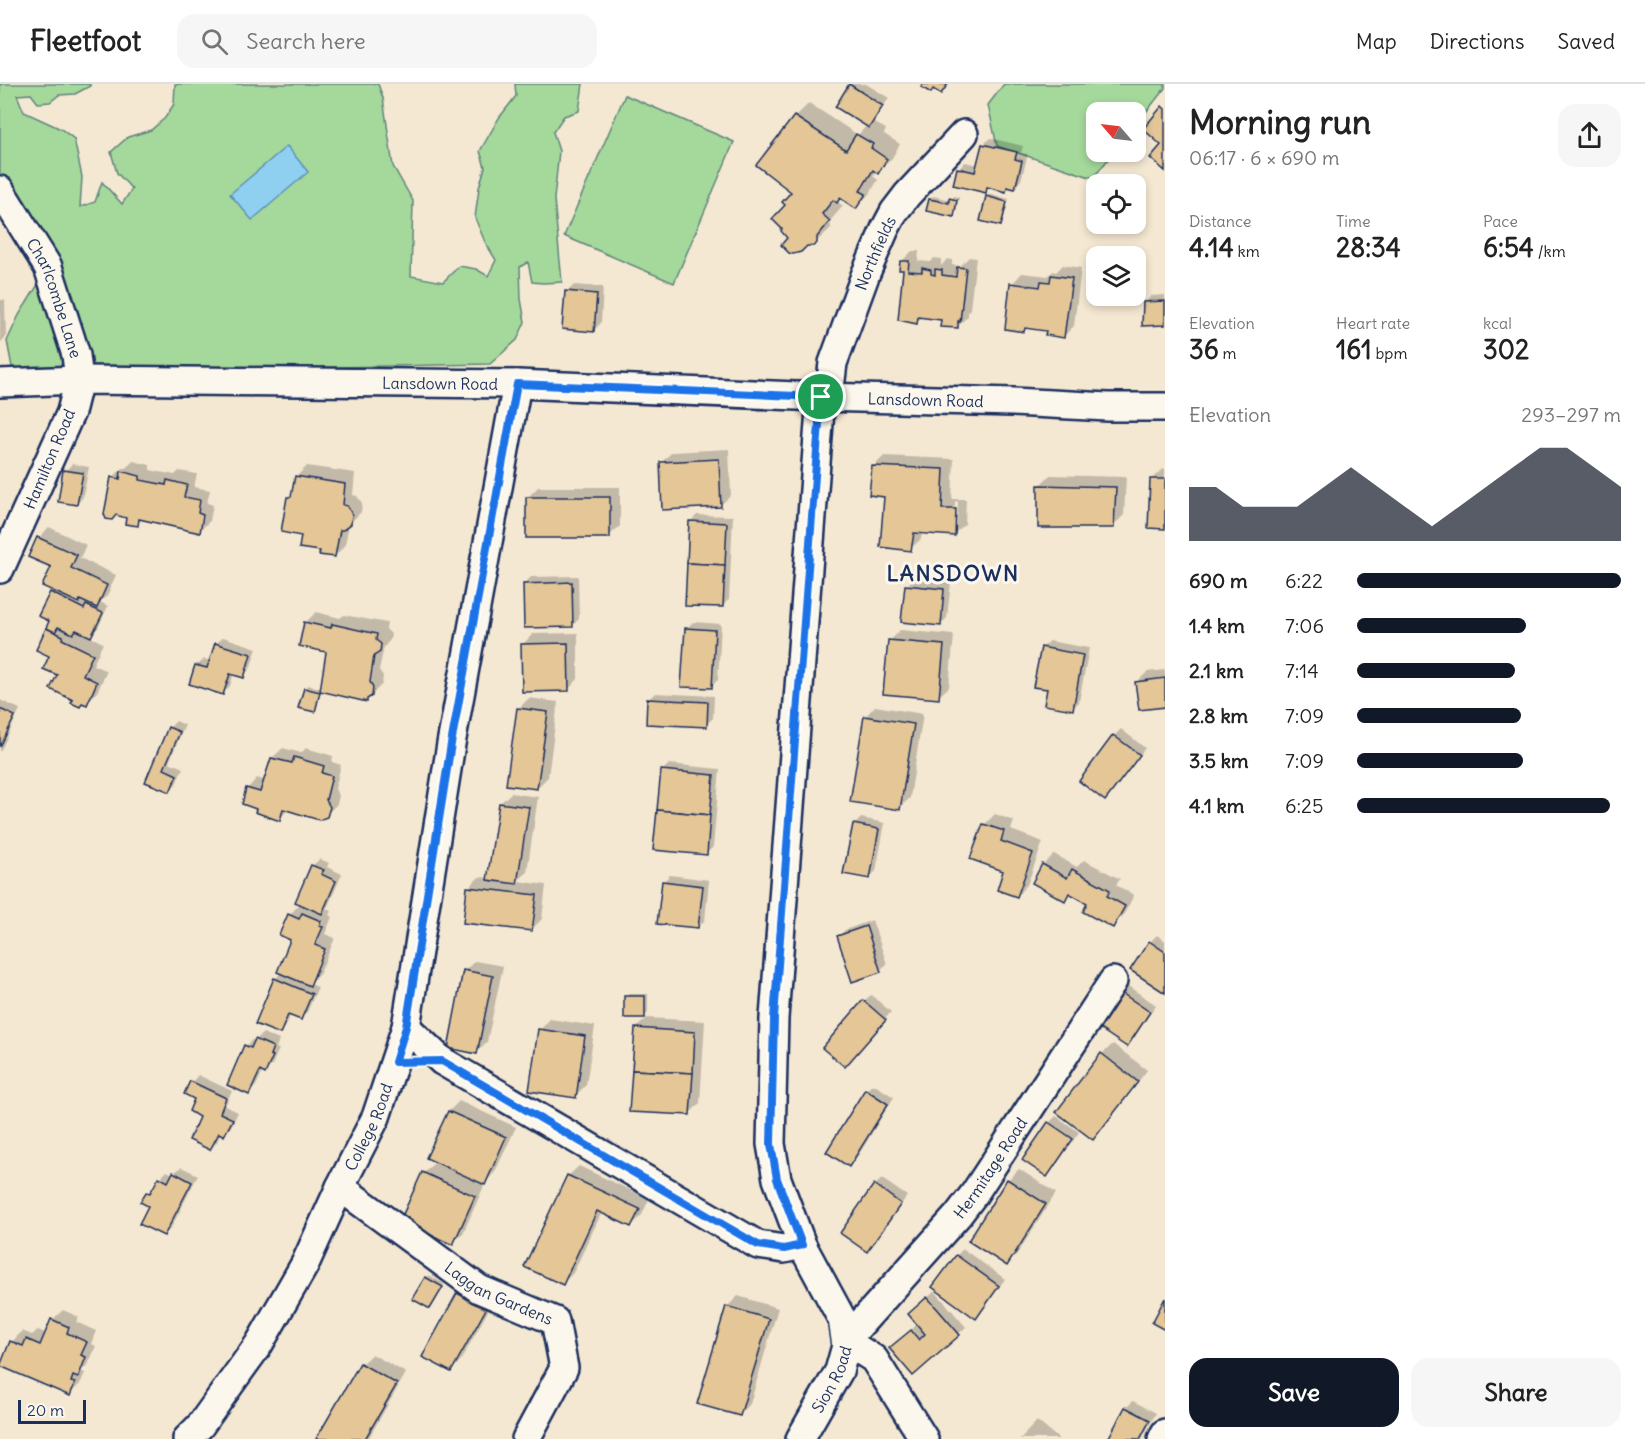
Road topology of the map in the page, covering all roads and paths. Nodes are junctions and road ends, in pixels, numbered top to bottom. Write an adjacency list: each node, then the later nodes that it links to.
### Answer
1 (964, 135): 6 (street, Northfields)
2 (0, 190): 3 (street, Charlcombe Lane)
3 (79, 380): 4 (street, Lansdown Road); 5 (street, Lansdown Road); 8 (street, Hamilton Road)
4 (0, 382)
5 (517, 384): 6 (street, Lansdown Road); 10 (street, College Road)
6 (825, 397): 7 (street, Lansdown Road); 14 (street, Sion Road)
7 (1165, 407)
8 (0, 569)
9 (1113, 981): 15 (street, Hermitage Road)
10 (406, 1027): 11 (street); 12 (street, College Road)
11 (442, 1061): 12 (street); 14 (street)
12 (395, 1062): 13 (street, College Road)
13 (340, 1187): 17 (street, College Road); 18 (street, Laggan Gardens)
14 (802, 1245): 15 (street, Sion Road)
15 (846, 1343): 19 (street, Sion Road); 20 (street)
16 (1165, 1433): 21 (street)
17 (187, 1439)
18 (526, 1439)
19 (800, 1439)
20 (924, 1439)
21 (1162, 1439)

